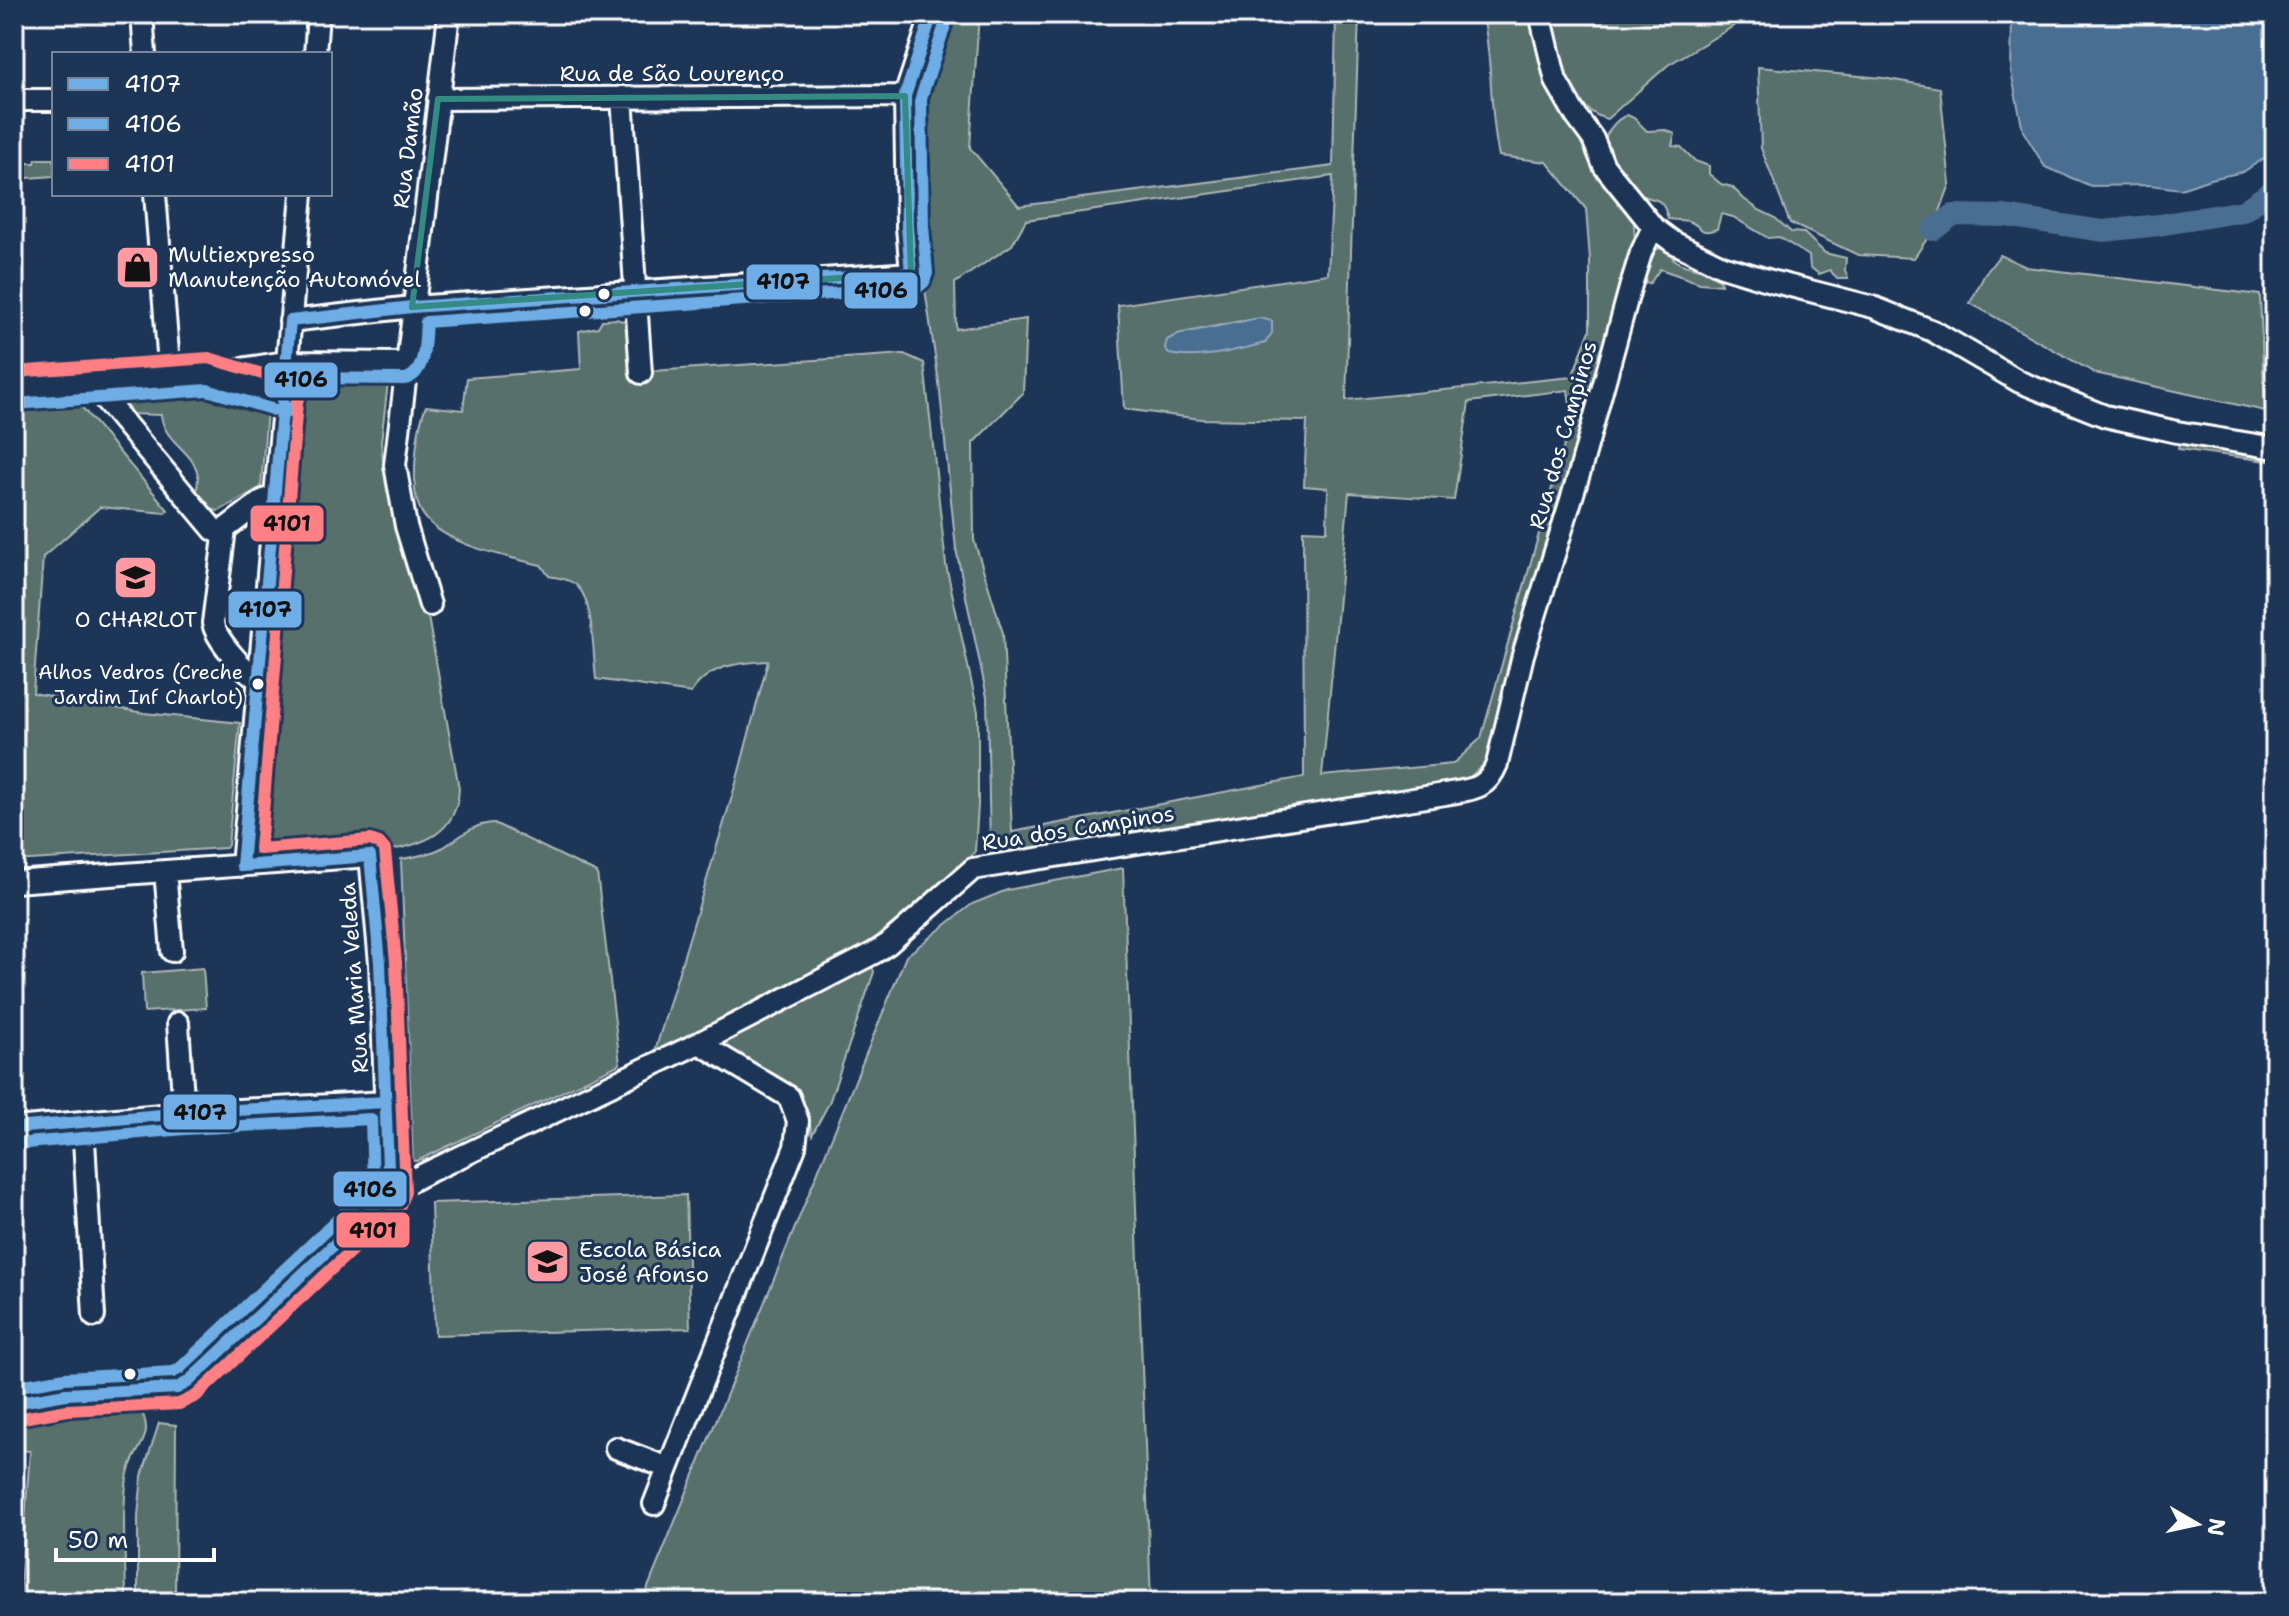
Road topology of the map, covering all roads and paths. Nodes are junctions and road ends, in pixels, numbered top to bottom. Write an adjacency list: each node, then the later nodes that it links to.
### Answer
1 (142, 14): 6 (street)
2 (318, 14): 7 (street)
3 (449, 14): 10 (street, Rua Damão)
4 (932, 14): 8 (street)
5 (1540, 14): 15 (street)
6 (145, 52)
7 (315, 52)
8 (905, 96): 9 (street, Rua de São Lourenço); 16 (street)
9 (622, 97): 10 (street, Rua de São Lourenço); 16 (street)
10 (438, 99): 17 (street, Rua Damão)
11 (14, 100): 12 (street)
12 (52, 100)
13 (155, 196): 23 (street)
14 (302, 196): 18 (street)
15 (1653, 227): 27 (street); 37 (street, Rua dos Campinos)
16 (635, 291): 17 (street); 21 (street)
17 (412, 307): 18 (street); 20 (street, Rua Damão)
18 (290, 321): 19 (street)
19 (286, 362): 20 (street); 22 (street); 26 (street)
20 (405, 363): 30 (street, Rua Damão)
21 (641, 373)
22 (209, 374): 23 (street); 26 (street)
23 (170, 377): 24 (street)
24 (91, 383): 25 (street); 29 (street)
25 (14, 388)
26 (283, 397): 28 (street)
27 (2275, 448)
28 (274, 496): 29 (street); 31 (street)
29 (223, 535): 31 (street)
30 (430, 605)
31 (258, 679): 32 (street)
32 (242, 866): 33 (street); 38 (street, Rua Maria Veleda)
33 (165, 871): 34 (street); 35 (street)
34 (14, 882)
35 (172, 951)
36 (178, 1023): 39 (street)
37 (699, 1043): 42 (street, Rua dos Campinos); 46 (street)
38 (386, 1102): 39 (street); 42 (street, Rua Maria Veleda)
39 (184, 1113): 40 (street)
40 (83, 1122): 41 (street); 43 (street)
41 (14, 1128)
42 (389, 1193): 44 (street, Rua dos Campinos)
43 (94, 1316)
44 (14, 1403)
45 (616, 1448): 46 (street)
46 (668, 1468): 47 (street)
47 (654, 1504)

